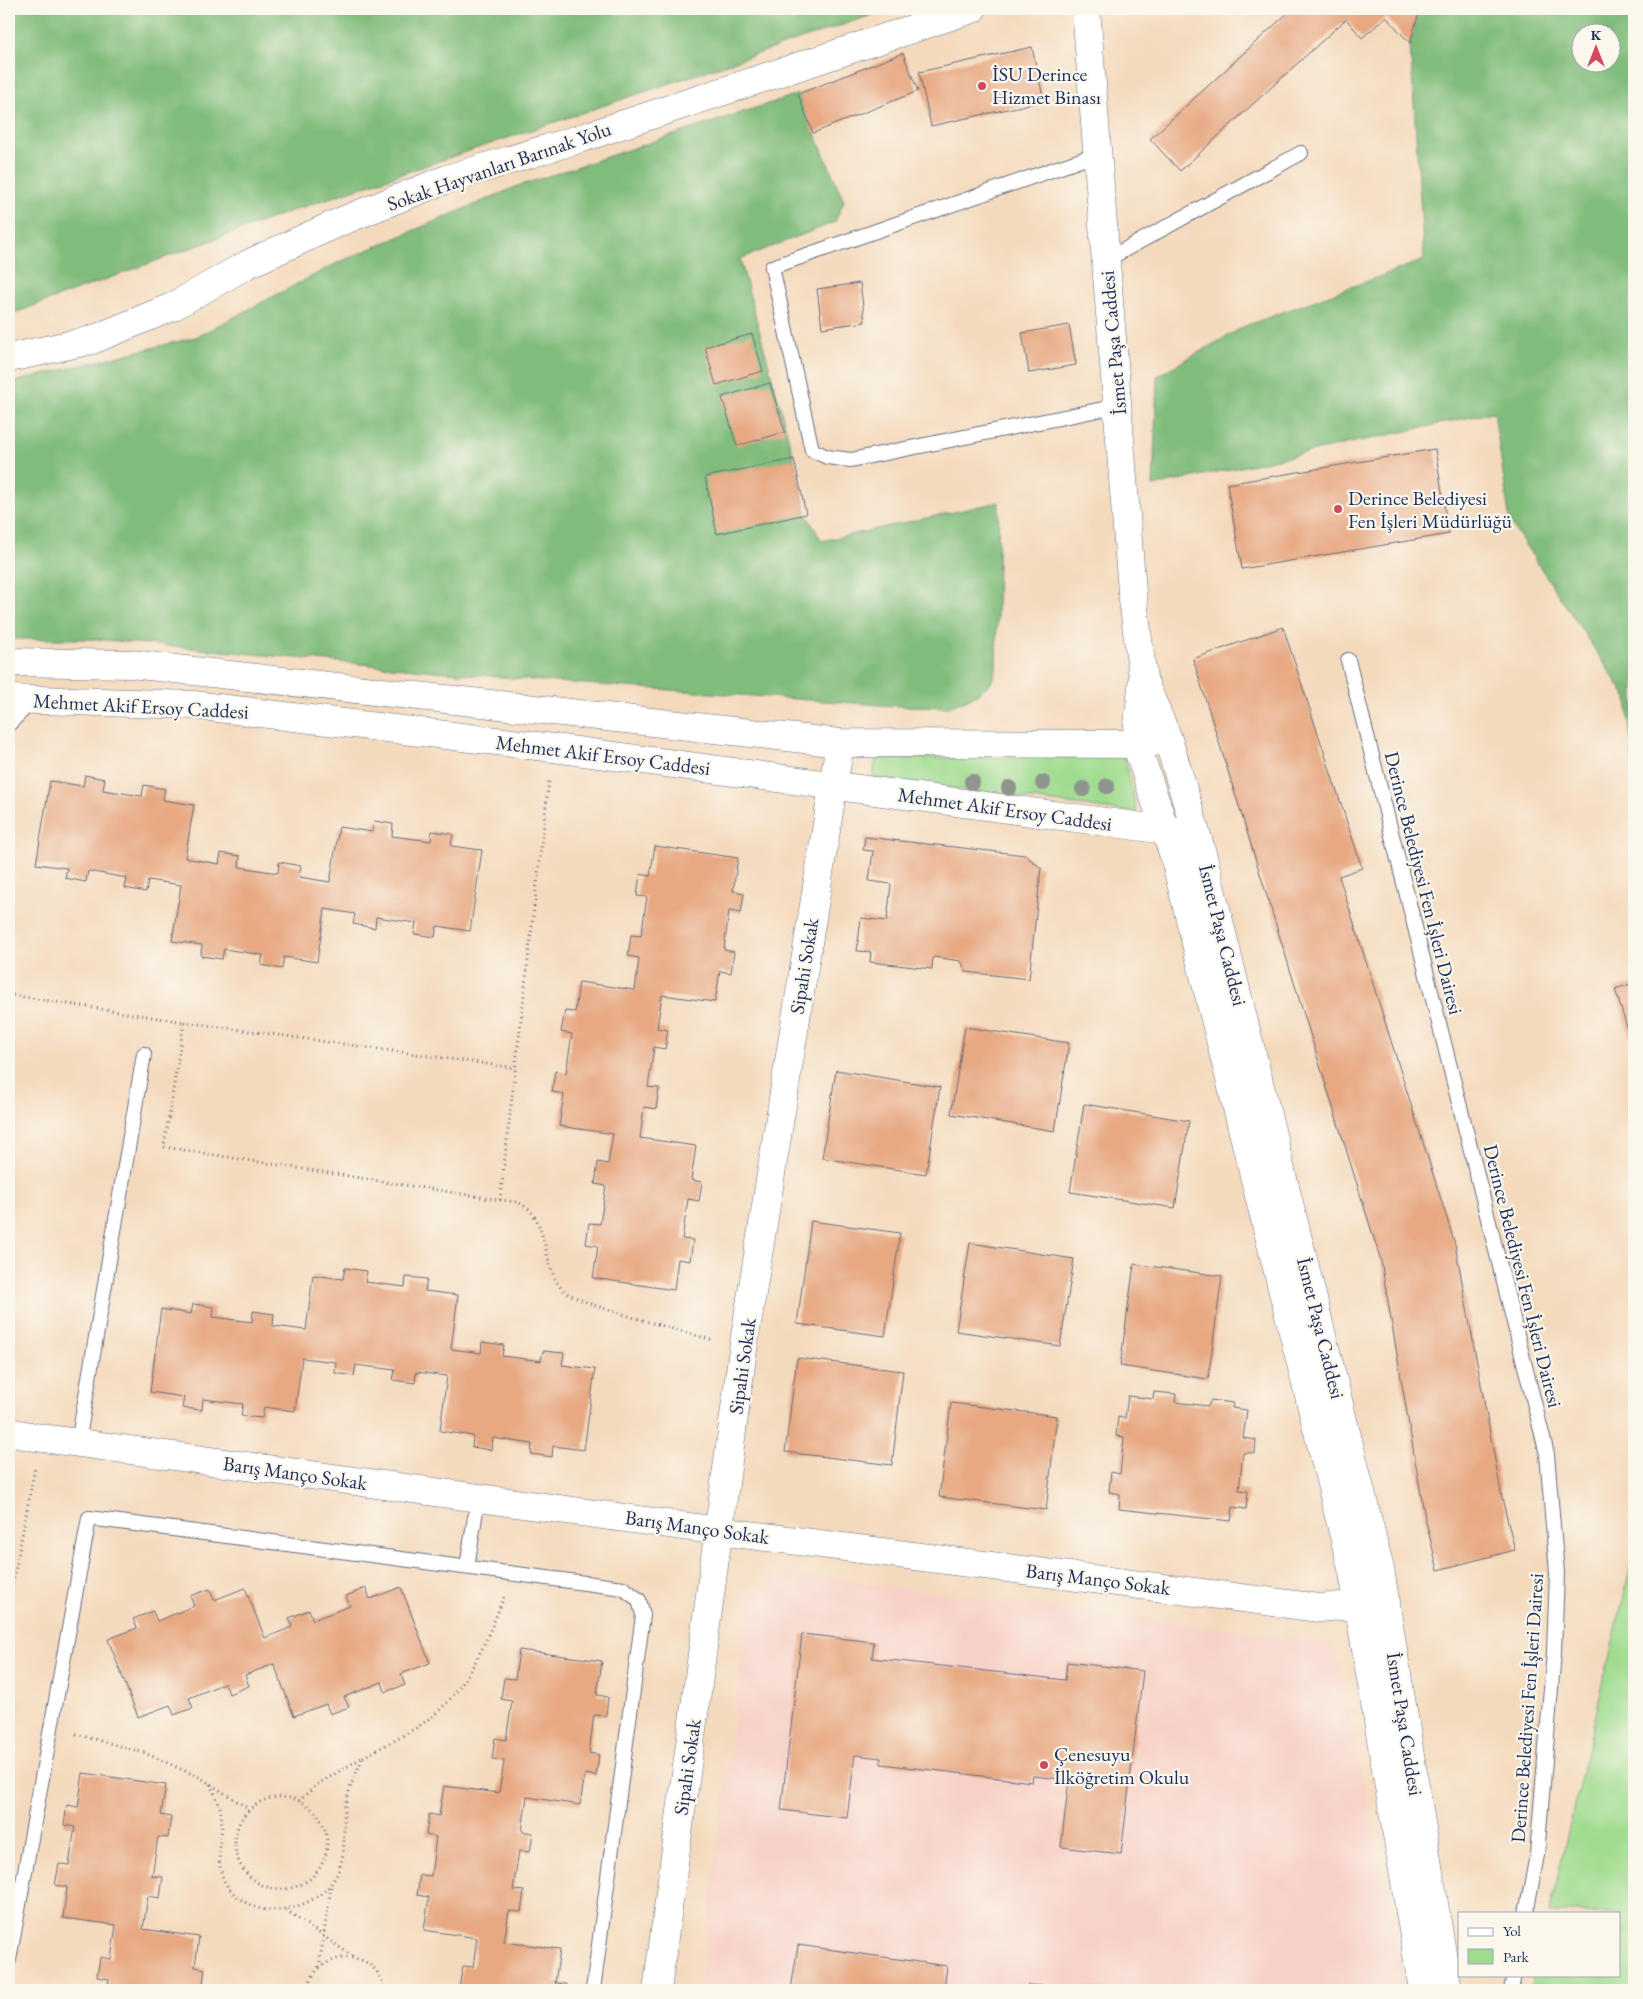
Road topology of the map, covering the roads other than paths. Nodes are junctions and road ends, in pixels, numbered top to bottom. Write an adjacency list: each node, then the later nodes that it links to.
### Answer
1 (972, 9): 6 (street, Sokak Hayvanları Barınak Yolu)
2 (1086, 9): 4 (street, İsmet Paşa Caddesi)
3 (1301, 153): 5 (lane)
4 (1098, 154): 5 (street, İsmet Paşa Caddesi); 7 (lane)
5 (1106, 260): 7 (street, İsmet Paşa Caddesi)
6 (9, 358)
7 (1118, 406): 10 (street, İsmet Paşa Caddesi)
8 (1348, 660): 27 (lane, Derince Belediyesi Fen İşleri Dairesi)
9 (9, 662): 14 (street, Mehmet Akif Ersoy Caddesi)
10 (1143, 678): 13 (street, İsmet Paşa Caddesi); 15 (street, İsmet Paşa Caddesi)
11 (21, 700): 12 (lane); 16 (street, Mehmet Akif Ersoy Caddesi)
12 (9, 724)
13 (1168, 740): 15 (street, Mehmet Akif Ersoy Caddesi); 18 (street, İsmet Paşa Caddesi)
14 (840, 743): 15 (street, Mehmet Akif Ersoy Caddesi); 16 (street, Sipahi Sokak)
15 (1136, 744): 17 (street, İsmet Paşa Caddesi)
16 (833, 786): 17 (street, Mehmet Akif Ersoy Caddesi); 23 (street, Sipahi Sokak)
17 (1166, 830): 18 (street, Mehmet Akif Ersoy Caddesi); 26 (street, İsmet Paşa Caddesi)
18 (1196, 831): 25 (street, İsmet Paşa Caddesi)
19 (144, 1054): 21 (lane)
20 (9, 1432): 21 (street, Barış Manço Sokak)
21 (78, 1443): 22 (street, Barış Manço Sokak)
22 (478, 1498): 23 (street, Barış Manço Sokak); 24 (lane)
23 (719, 1530): 26 (street, Barış Manço Sokak); 31 (street, Sipahi Sokak)
24 (467, 1568): 28 (lane); 30 (lane)
25 (1386, 1602): 26 (street, Barış Manço Sokak); 33 (street, İsmet Paşa Caddesi)
26 (1358, 1604): 32 (street, İsmet Paşa Caddesi)
27 (1526, 1912)
28 (9, 1960)
29 (1514, 1976): 34 (lane)
30 (593, 1990)
31 (657, 1990)
32 (1423, 1990)
33 (1448, 1990)
34 (1511, 1990)

